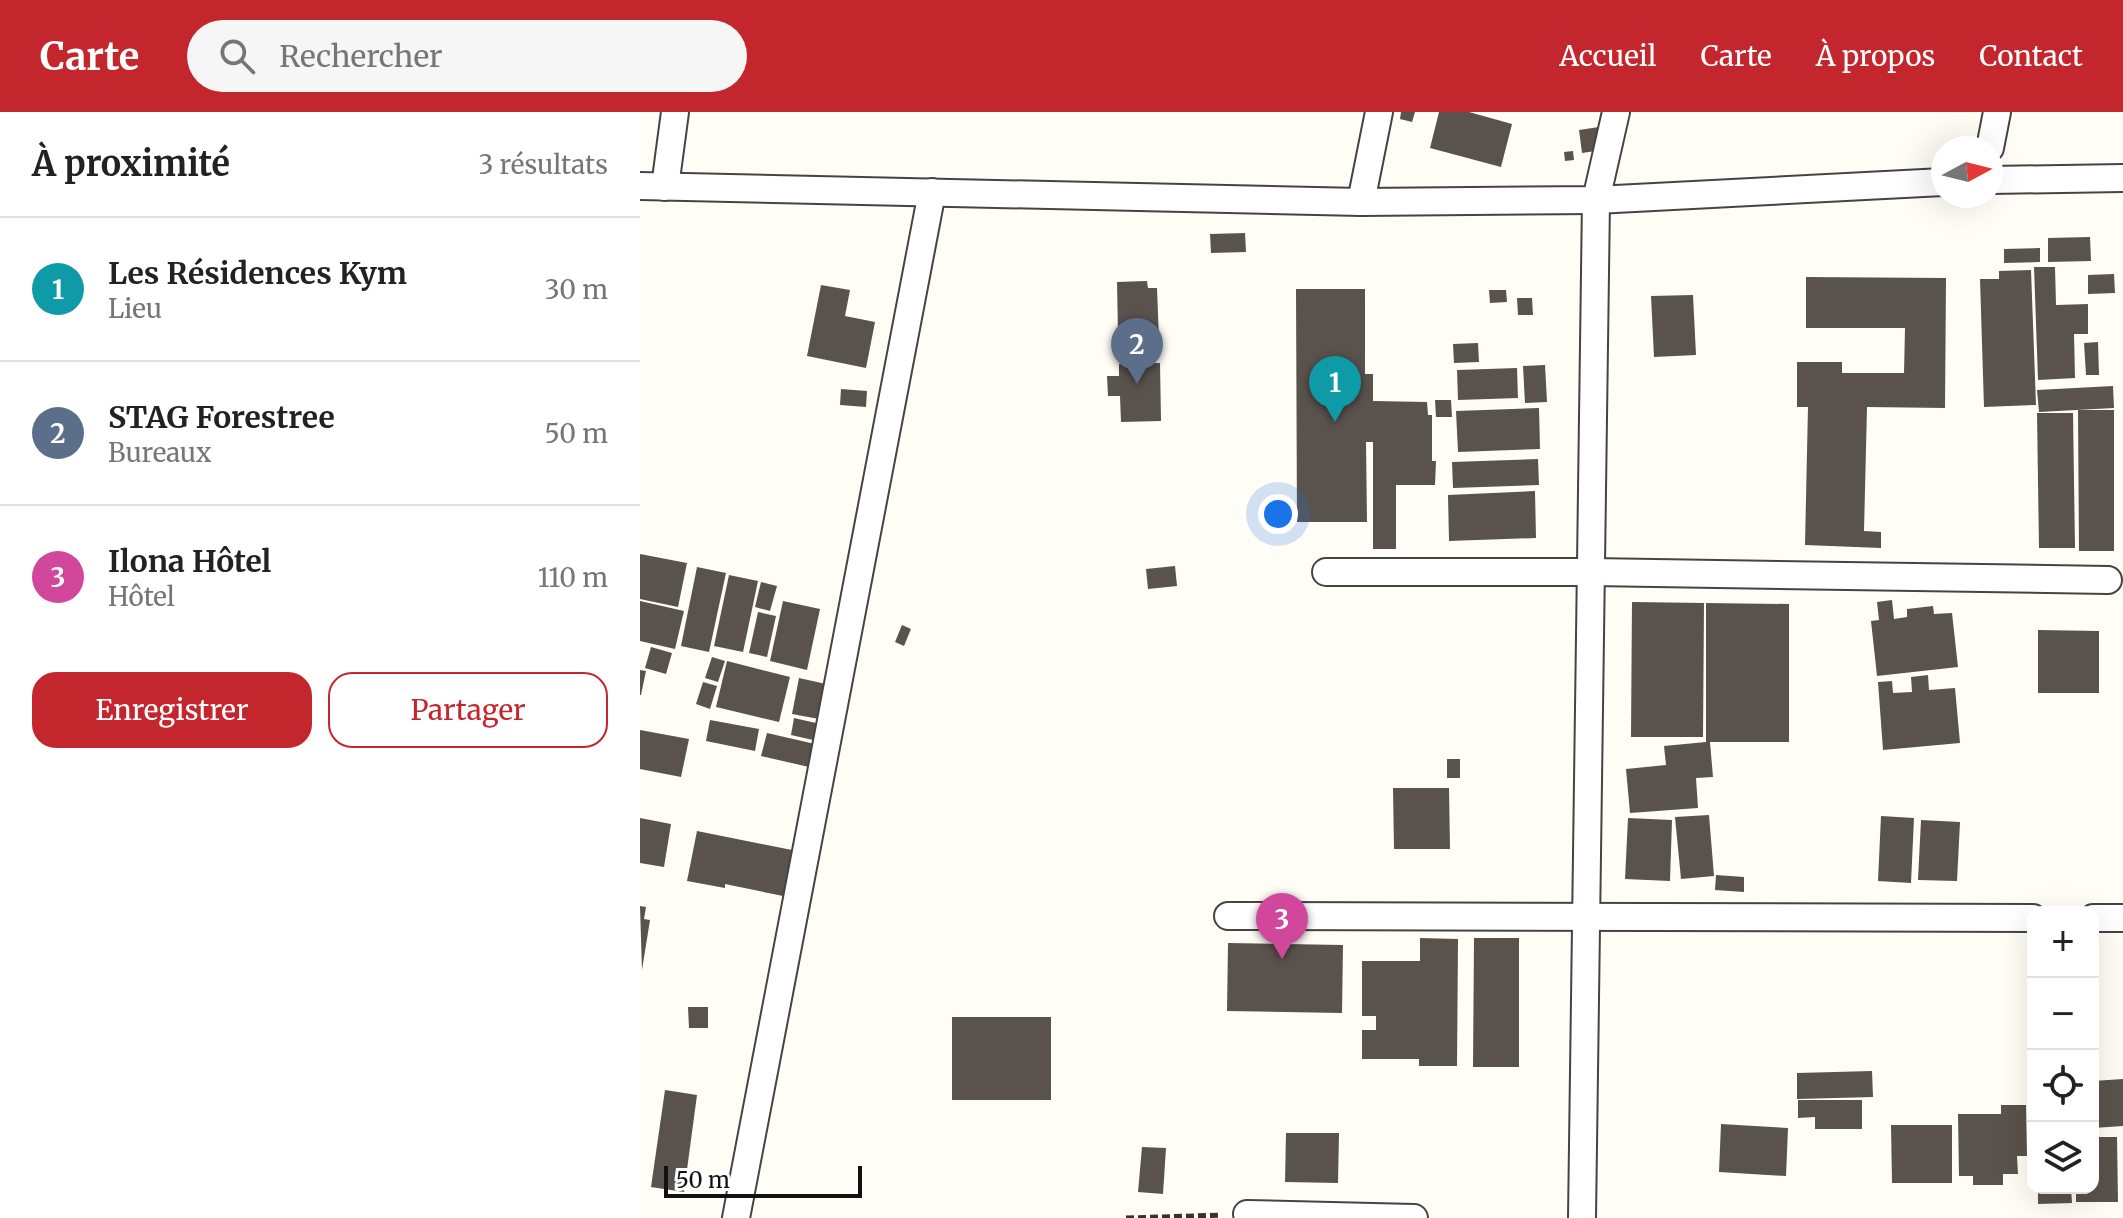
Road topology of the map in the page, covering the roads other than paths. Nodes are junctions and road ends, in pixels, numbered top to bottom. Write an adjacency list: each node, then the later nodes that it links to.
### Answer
1 (675, 112): 9 (street)
2 (1379, 112): 12 (street)
3 (1616, 112): 11 (street)
4 (1997, 112): 5 (street)
5 (1992, 136)
6 (2123, 178): 7 (street)
7 (2003, 180)
8 (1931, 183): 11 (street)
9 (647, 187): 10 (street)
10 (932, 192): 12 (street); 22 (street)
11 (1596, 200): 12 (street); 14 (street)
12 (1361, 202)
13 (1326, 572): 14 (street)
14 (1592, 572): 15 (street); 17 (street)
15 (2108, 580)
16 (1228, 916): 17 (street)
17 (1587, 918): 18 (street); 24 (street)
18 (2027, 918)
19 (2099, 918): 20 (street)
20 (2123, 918)
21 (1247, 1214): 23 (street)
22 (736, 1218)
23 (1414, 1218)
24 (1582, 1218)

